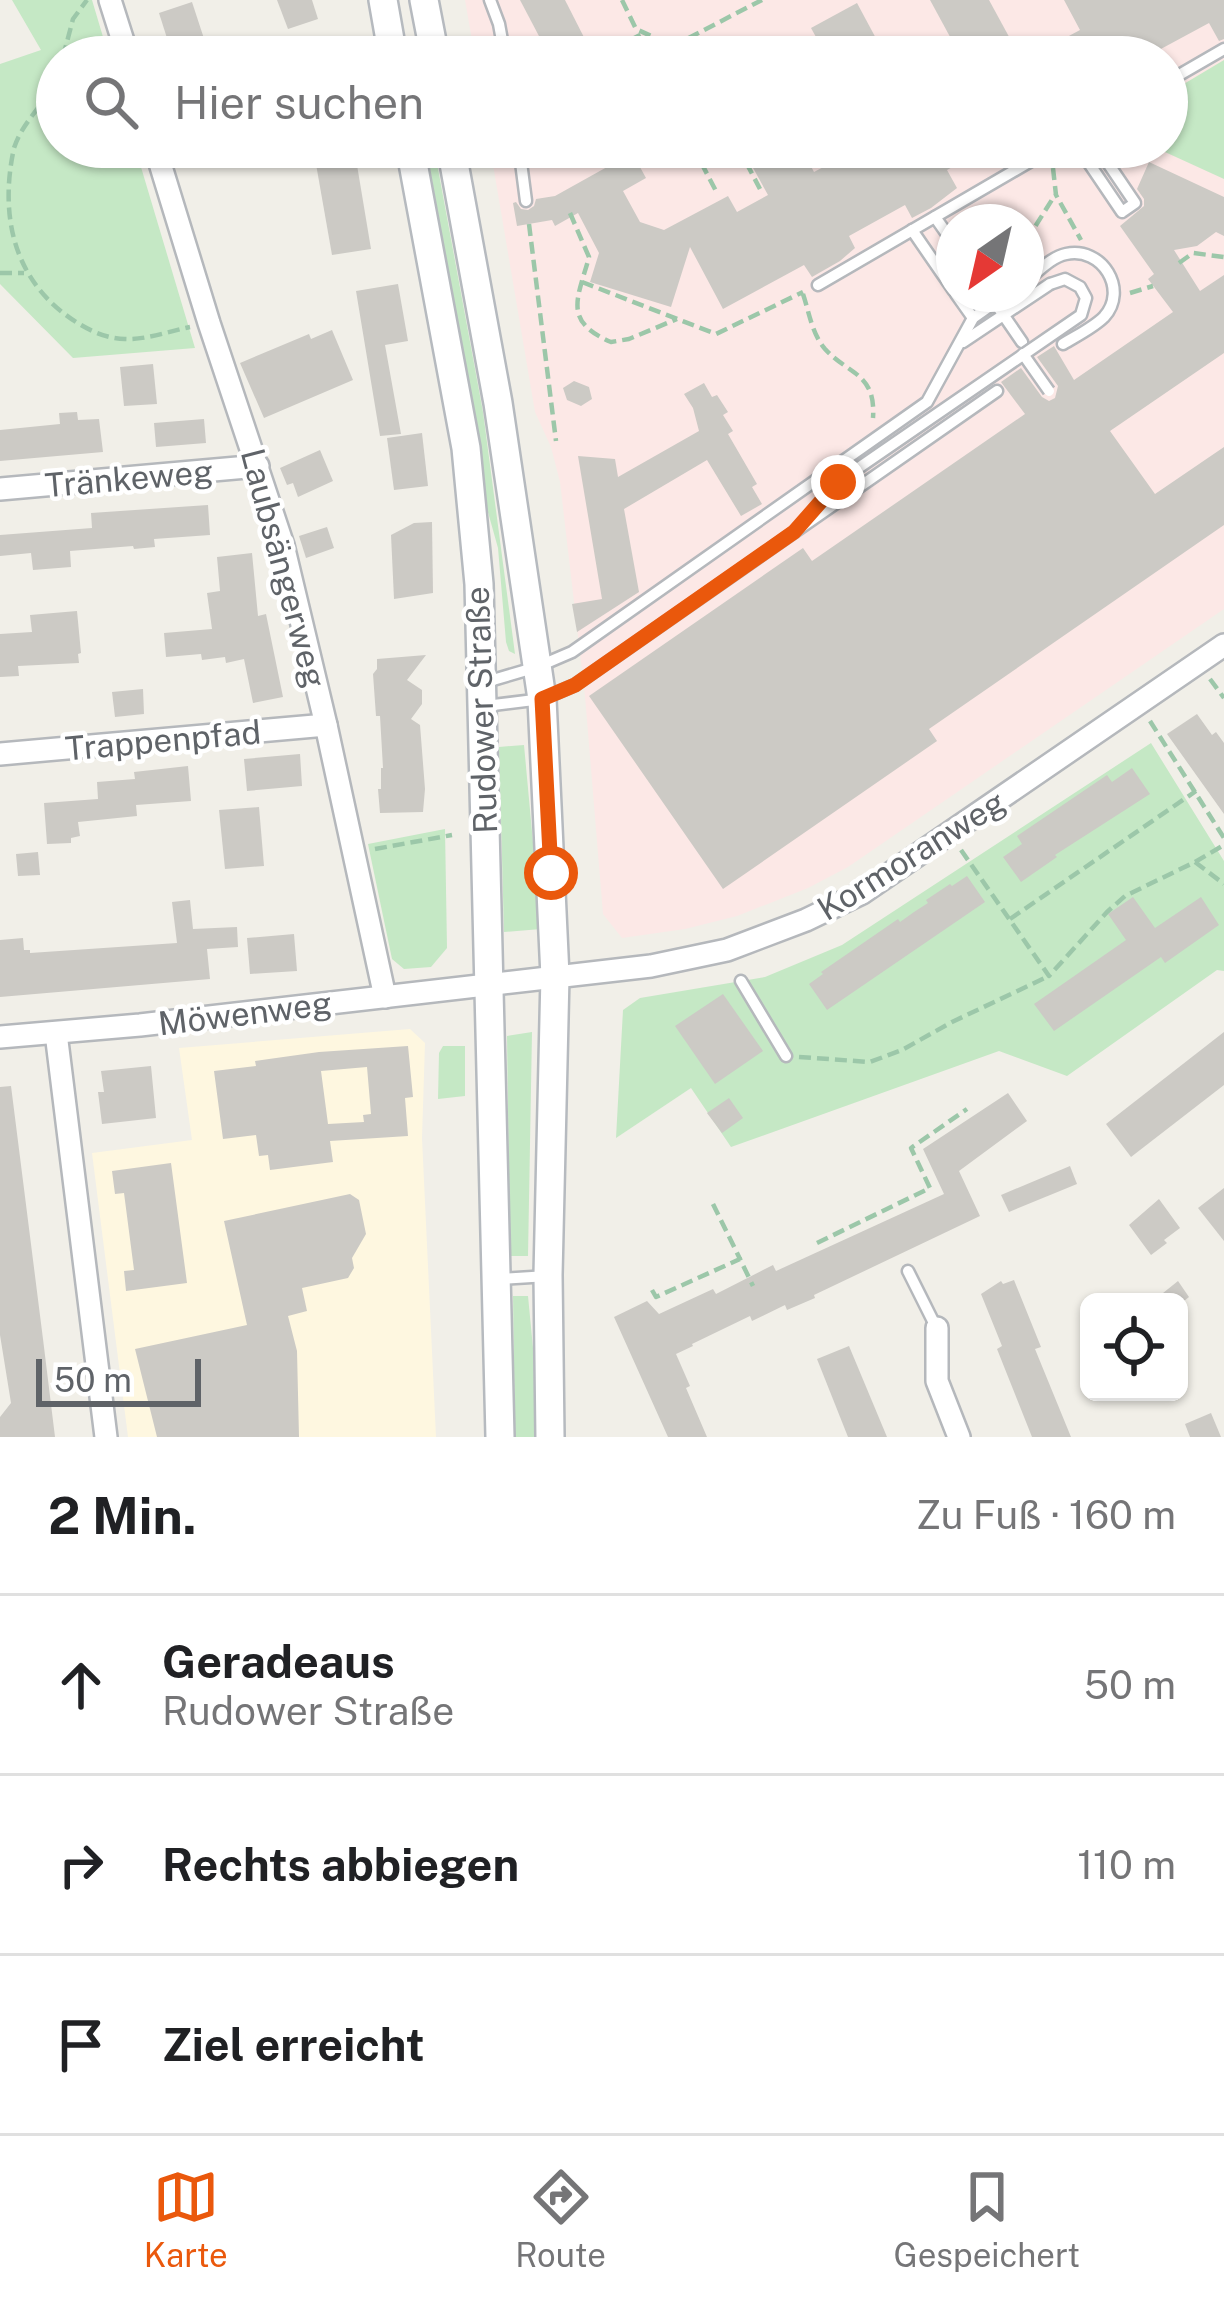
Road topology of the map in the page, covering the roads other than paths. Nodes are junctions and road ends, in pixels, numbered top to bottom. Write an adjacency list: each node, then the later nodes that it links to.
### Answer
1 (110, 0): 5 (street)
2 (383, 0): 6 (main road)
3 (424, 0): 7 (main road)
4 (490, 0): 8 (lane)
5 (121, 36)
6 (389, 36)
7 (431, 36)
8 (502, 36)
9 (1224, 49): 10 (lane)
10 (1188, 70)
11 (161, 168): 34 (street, Laubsängerweg)
12 (414, 168): 39 (main road, Rudower Straße)
13 (455, 168): 38 (main road, Rudower Straße)
14 (522, 168): 18 (lane)
15 (1019, 168): 19 (lane)
16 (1092, 168): 17 (lane)
17 (1111, 168)
18 (526, 200)
19 (935, 217): 20 (lane)
20 (912, 230): 21 (lane); 23 (lane)
21 (936, 265)
22 (1044, 268): 29 (lane)
23 (818, 285)
24 (969, 312): 28 (lane)
25 (979, 312): 28 (lane)
26 (1001, 312): 27 (lane)
27 (1003, 315): 30 (lane); 31 (lane); 31 (lane, bridge)
28 (973, 318): 30 (lane)
29 (1063, 344)
30 (959, 345): 38 (lane)
31 (1022, 348): 33 (lane, bridge); 36 (lane, bridge)
32 (998, 391): 36 (lane)
33 (1048, 391)
34 (259, 466): 35 (street, Tränkeweg); 41 (street, Laubsängerweg)
35 (0, 489)
36 (794, 532): 40 (lane)
37 (1224, 645): 43 (street, Kormoranweg)
38 (537, 667): 39 (lane); 40 (main road, Rudower Straße)
39 (482, 695): 40 (lane); 45 (main road, Rudower Straße)
40 (542, 699): 43 (main road, Rudower Straße)
41 (326, 725): 42 (street, Trappenpfad); 46 (street, Laubsängerweg)
42 (0, 754)
43 (555, 976): 45 (street, Kormoranweg); 51 (main road, Rudower Straße)
44 (741, 981): 49 (lane)
45 (489, 984): 46 (street, Möwenweg); 52 (main road, Rudower Straße)
46 (385, 997): 47 (street, Möwenweg)
47 (56, 1033): 48 (street, Möwenweg); 54 (street)
48 (0, 1037)
49 (786, 1056)
50 (908, 1271): 53 (lane)
51 (548, 1276): 52 (lane); 56 (main road, Rudower Straße)
52 (497, 1279): 55 (main road, Rudower Straße)
53 (937, 1328): 57 (street)
54 (106, 1437)
55 (500, 1437)
56 (550, 1437)
57 (959, 1437)

